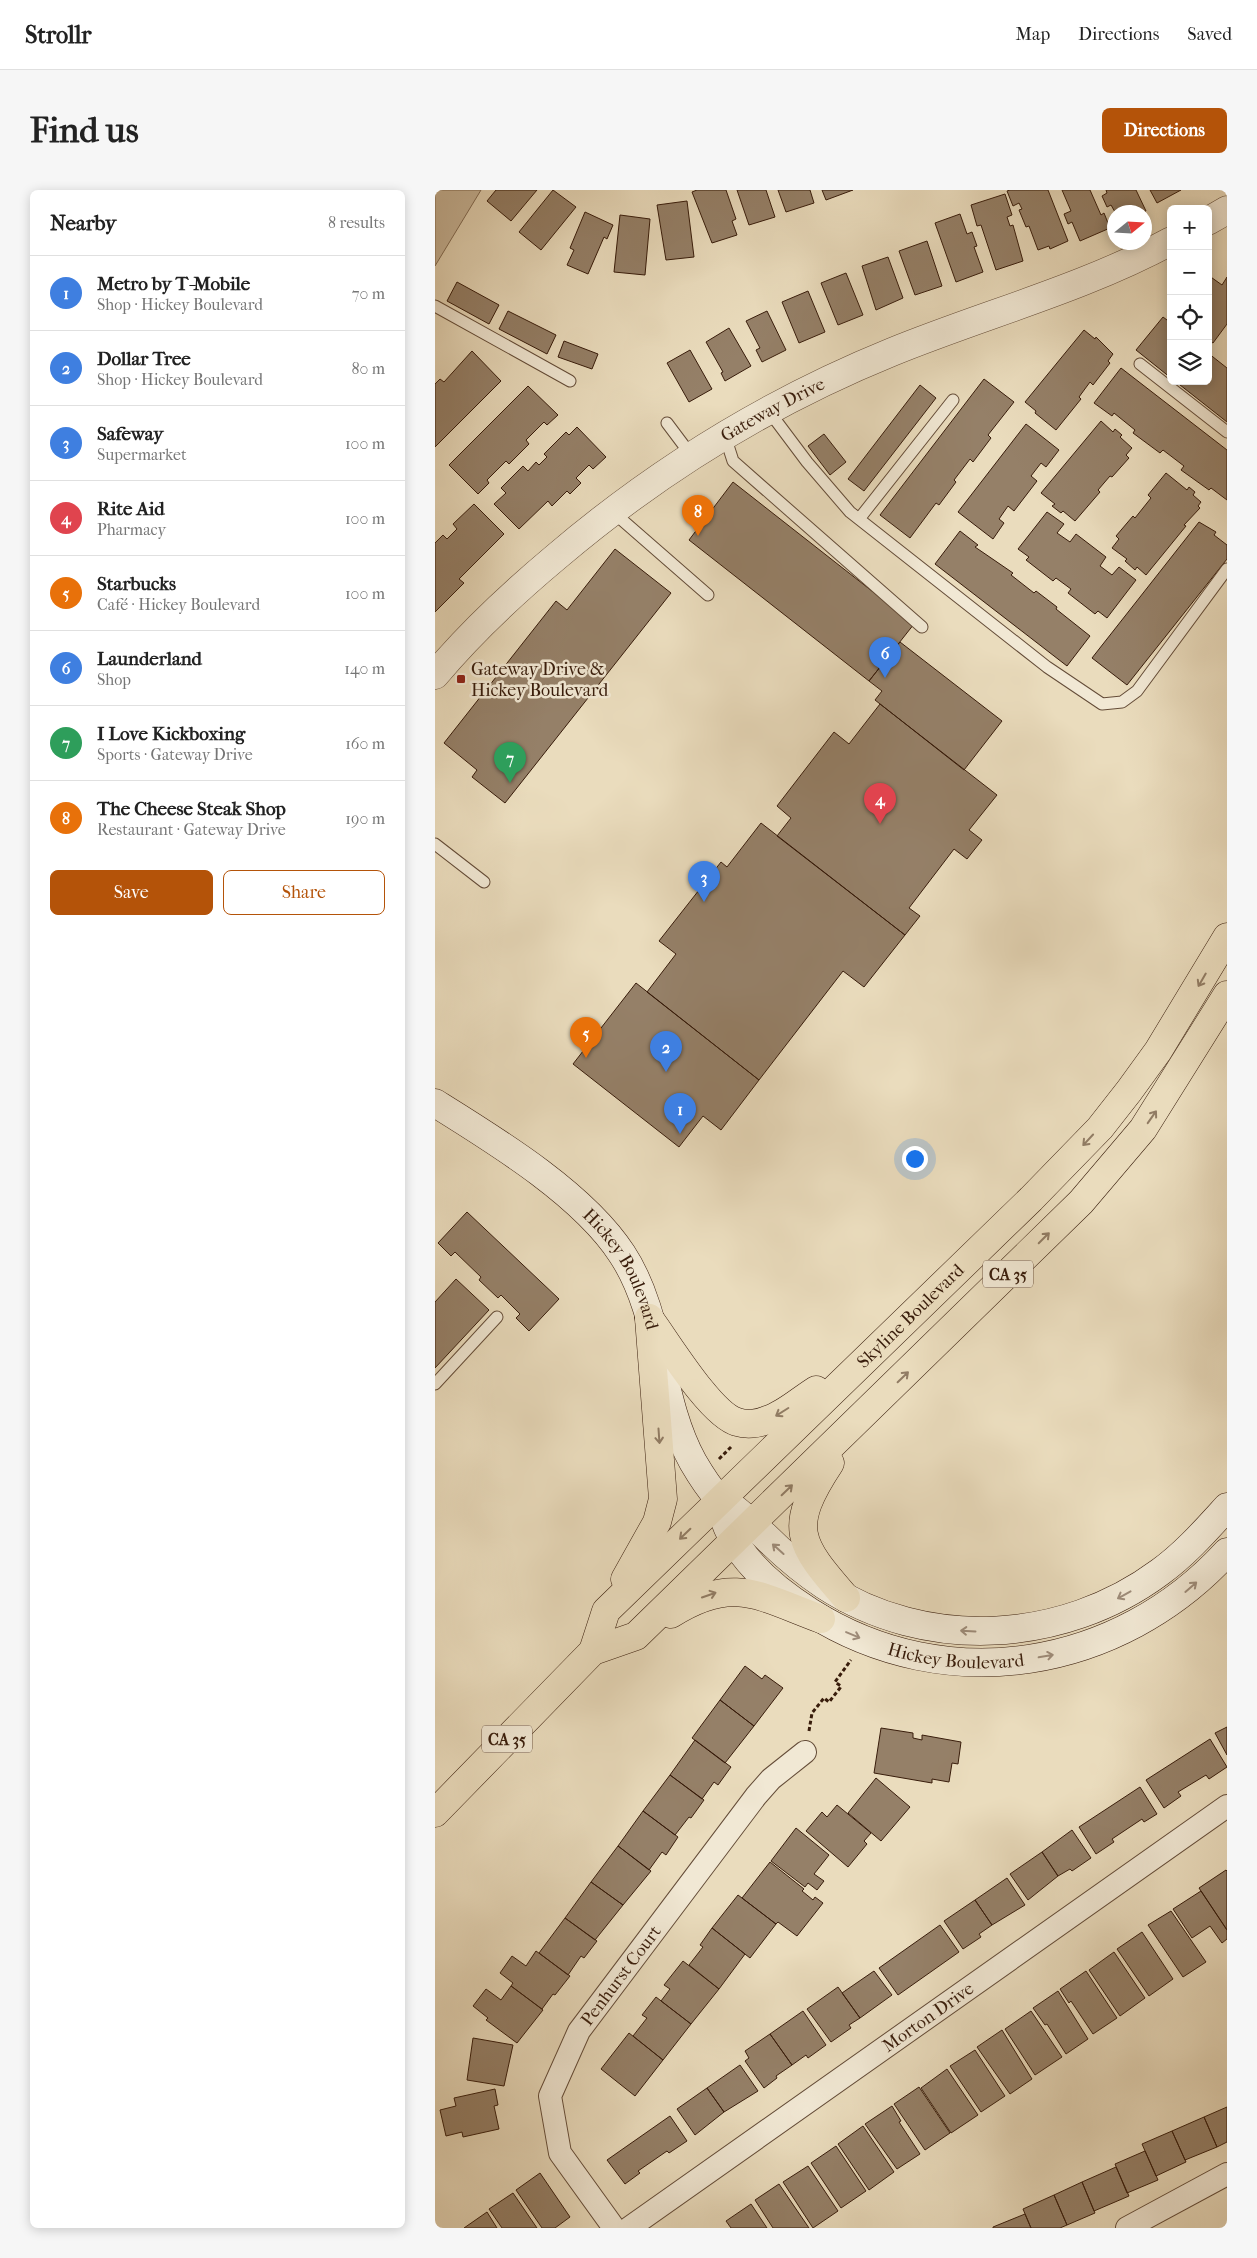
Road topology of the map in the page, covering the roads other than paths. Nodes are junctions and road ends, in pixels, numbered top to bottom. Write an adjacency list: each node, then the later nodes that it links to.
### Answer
1 (1227, 210): 2 (main road)
2 (1212, 219)
3 (1167, 243): 8 (main road, Gateway Drive)
4 (435, 306): 6 (lane)
5 (1140, 364): 10 (lane)
6 (570, 381)
7 (953, 400): 14 (lane)
8 (768, 410): 11 (main road, Gateway Drive); 14 (lane)
9 (667, 423): 12 (lane)
10 (1227, 432)
11 (725, 434): 12 (main road, Gateway Drive); 17 (lane)
12 (691, 455): 13 (main road, Gateway Drive)
13 (611, 511): 16 (lane); 18 (main road, Gateway Drive)
14 (859, 519): 15 (lane)
15 (1227, 569)
16 (707, 595)
17 (922, 627)
18 (435, 675)
19 (435, 844): 20 (lane)
20 (484, 882)
21 (1227, 938): 26 (main road, Skyline Boulevard / CA 35, one-way to 26)
22 (1227, 995): 28 (main road, Skyline Boulevard / CA 35, one-way to 22)
23 (435, 1103): 25 (main road, Hickey Boulevard)
24 (497, 1317): 27 (lane)
25 (649, 1318): 26 (main road, one-way to 25); 29 (main road, Hickey Boulevard); 34 (main road, one-way to 34)
26 (867, 1357): 29 (main road, Skyline Boulevard / CA 35)
27 (435, 1384)
28 (856, 1423): 31 (main road, Skyline Boulevard / CA 35, one-way to 28); 33 (main road)
29 (720, 1500): 31 (main road, Hickey Boulevard); 34 (main road, Skyline Boulevard / CA 35, one-way to 34)
30 (1227, 1507): 33 (main road, Hickey Boulevard, one-way to 33)
31 (743, 1532): 33 (main road, Hickey Boulevard, one-way to 31); 35 (main road, Hickey Boulevard); 36 (main road, Skyline Boulevard / CA 35)
32 (1227, 1552): 35 (main road, Hickey Boulevard, one-way to 32)
33 (846, 1598)
34 (607, 1611): 37 (main road, Skyline Boulevard / CA 35)
35 (821, 1620): 36 (main road, one-way to 35)
36 (636, 1636): 37 (main road, Skyline Boulevard / CA 35)
37 (593, 1651): 40 (main road, Skyline Boulevard / CA 35)
38 (805, 1752): 42 (street, Penhurst Court)
39 (1227, 1806): 43 (street, Morton Drive)
40 (435, 1813)
41 (1227, 2174): 44 (street)
42 (614, 2228)
43 (629, 2228)
44 (1127, 2228)

